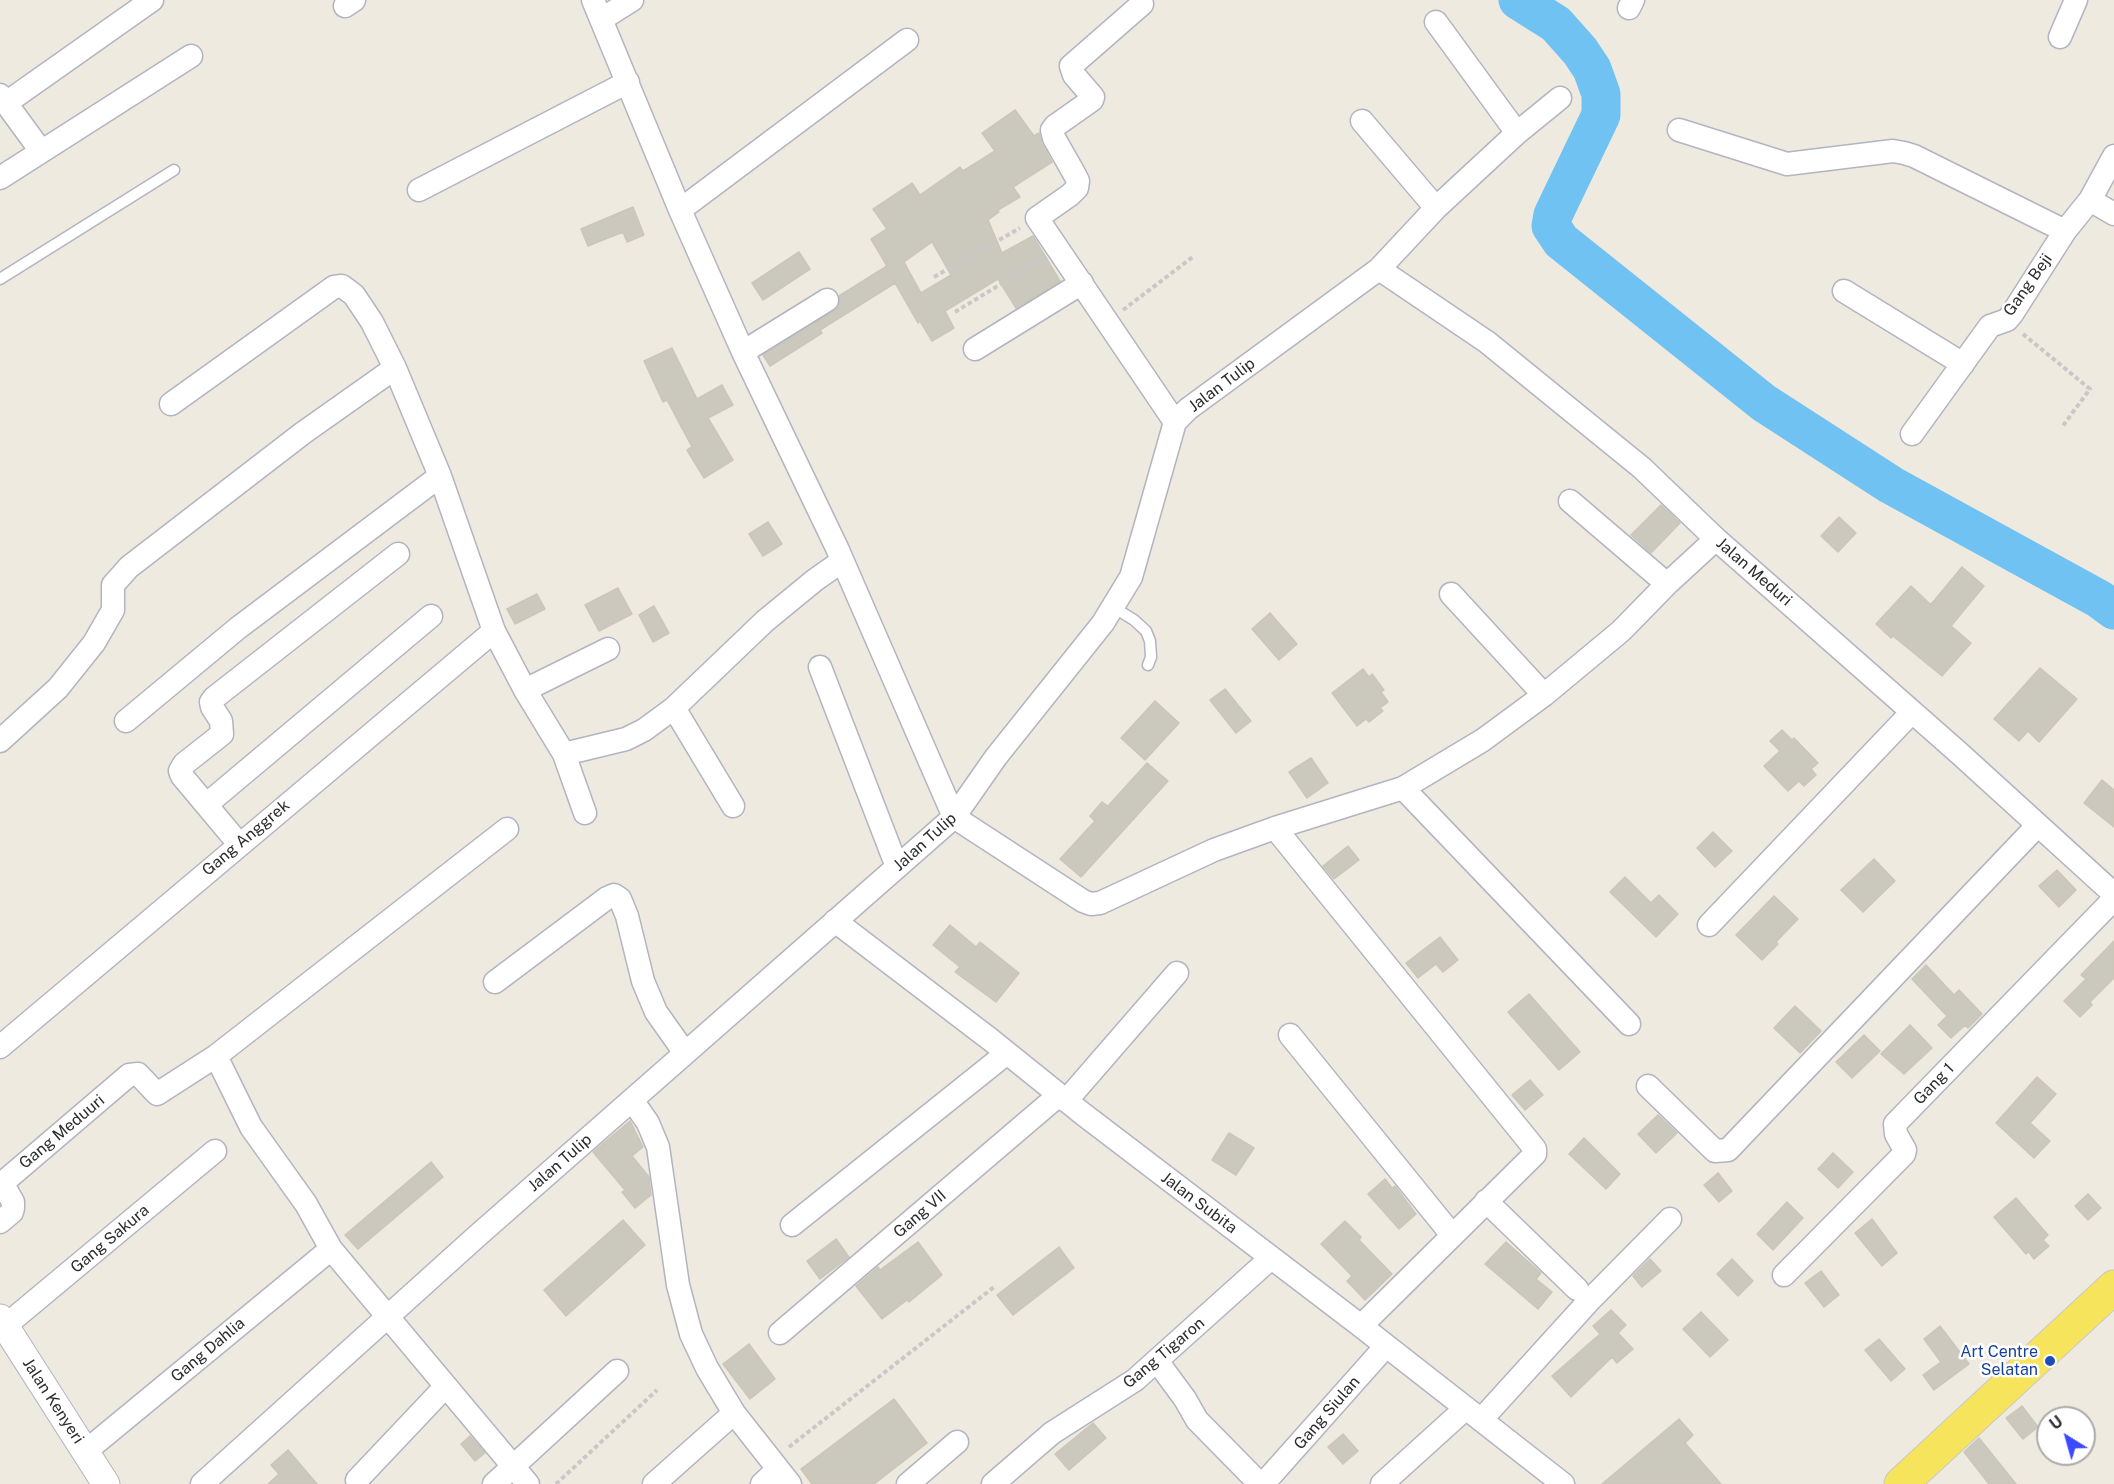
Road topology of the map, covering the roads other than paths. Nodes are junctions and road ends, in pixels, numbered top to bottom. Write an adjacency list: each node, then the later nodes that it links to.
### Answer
1 (152, 0): 12 (street)
2 (632, 0): 5 (street)
3 (2076, 0): 7 (street)
4 (1142, 4): 28 (street)
5 (597, 9): 10 (street)
6 (1436, 22): 15 (street)
7 (2061, 38)
8 (907, 40): 23 (street)
9 (191, 56): 16 (street)
10 (627, 82): 20 (street); 23 (street)
11 (1560, 98): 15 (street, Jalan Tulip)
12 (3, 99): 16 (street)
13 (1362, 121): 22 (street)
14 (1679, 130): 25 (street)
15 (1517, 133): 22 (street, Jalan Tulip)
16 (41, 151): 19 (street)
17 (2114, 156): 21 (street, Gang Beji)
18 (174, 170): 27 (lane)
19 (0, 178)
20 (419, 190)
21 (2090, 200): 24 (street); 25 (street, Gang Beji)
22 (1436, 208): 26 (street, Jalan Tulip)
23 (680, 210): 32 (street)
24 (2114, 214)
25 (2065, 231): 33 (street, Gang Beji)
26 (1379, 269): 36 (street, Jalan Tulip); 40 (street, Jalan Meduri)
27 (0, 279)
28 (1082, 283): 31 (street); 36 (street)
29 (1844, 291): 33 (street)
30 (826, 300): 32 (street)
31 (975, 349)
32 (743, 352): 42 (street)
33 (1963, 364): 37 (street, Gang Beji)
34 (395, 368): 35 (street); 38 (street); 56 (street)
35 (171, 404)
36 (1175, 422): 45 (street, Jalan Tulip)
37 (1912, 434)
38 (440, 476): 47 (street); 55 (street)
39 (1570, 501): 43 (street)
40 (1716, 539): 43 (street); 54 (street, Jalan Meduri)
41 (398, 554): 59 (street)
42 (842, 561): 53 (street); 62 (street)
43 (1667, 584): 52 (street)
44 (1451, 594): 52 (street)
45 (1113, 607): 49 (lane); 62 (street, Jalan Tulip)
46 (431, 616): 59 (street)
47 (494, 631): 51 (street); 66 (street, Gang Anggrek)
48 (608, 649): 51 (street)
49 (1148, 665)
50 (820, 667): 67 (street)
51 (525, 690): 57 (street)
52 (1544, 695): 58 (street)
53 (674, 708): 57 (street); 60 (street)
54 (1912, 712): 63 (street, Jalan Meduri); 71 (street)
55 (126, 721)
56 (0, 741)
57 (564, 754): 61 (street)
58 (1403, 788): 64 (street); 74 (street)
59 (207, 804): 66 (street)
60 (733, 806)
61 (585, 813)
62 (954, 817): 64 (street); 67 (street, Jalan Tulip)
63 (2038, 825): 68 (street, Jalan Meduri); 80 (street)
64 (1275, 828): 84 (street)
65 (507, 829): 79 (street)
66 (239, 844): 76 (street, Gang Anggrek)
67 (897, 867): 70 (street, Jalan Tulip)
68 (2114, 894)
69 (2114, 899): 91 (street, Gang 1)
70 (835, 921): 77 (street, Jalan Tulip); 78 (street, Jalan Subita)
71 (1709, 925)
72 (1177, 973): 81 (street, Gang VII)
73 (495, 982): 77 (street)
74 (1629, 1024)
75 (1290, 1035): 88 (street)
76 (0, 1047)
77 (685, 1053): 82 (street, Jalan Tulip)
78 (1007, 1053): 81 (street, Jalan Subita); 87 (street)
79 (216, 1056): 86 (street, Gang Meduuri); 89 (street)
80 (1648, 1086)
81 (1063, 1098): 90 (street, Jalan Subita); 97 (street, Gang VII)
82 (632, 1100): 94 (street, Jalan Tulip); 102 (street)
83 (215, 1151): 96 (street, Gang Sakura)
84 (1486, 1201): 88 (street); 93 (street)
85 (1670, 1220): 103 (street)
86 (0, 1222)
87 (792, 1225)
88 (1452, 1235): 95 (street)
89 (331, 1249): 94 (street); 105 (street, Gang Dahlia)
90 (1271, 1258): 95 (street, Jalan Subita); 99 (street, Gang Tigaron)
91 (1784, 1275)
92 (2114, 1287): 118 (main road)
93 (1577, 1289)
94 (387, 1318): 101 (street); 110 (street, Jalan Tulip)
95 (1361, 1326): 98 (street, Jalan Subita)
96 (5, 1333): 105 (street, Jalan Kenyeri)
97 (780, 1333)
98 (1386, 1346): 99 (street, Gang Siulan); 103 (street, Jalan Subita)
99 (1156, 1361): 115 (street, Gang Tigaron)
100 (617, 1371): 106 (street)
101 (445, 1387): 106 (street); 108 (street)
102 (734, 1413): 107 (street); 113 (street)
103 (1474, 1414): 116 (street); 117 (street, Jalan Subita)
104 (957, 1442): 114 (street)
105 (86, 1451): 109 (street, Jalan Kenyeri)
106 (513, 1466): 111 (street); 112 (street)
107 (776, 1474)
108 (357, 1480)
109 (106, 1484)
110 (202, 1484)
111 (494, 1484)
112 (528, 1484)
113 (654, 1484)
114 (908, 1484)
115 (993, 1484)
116 (1382, 1484)
117 (1563, 1484)
118 (1901, 1484)

